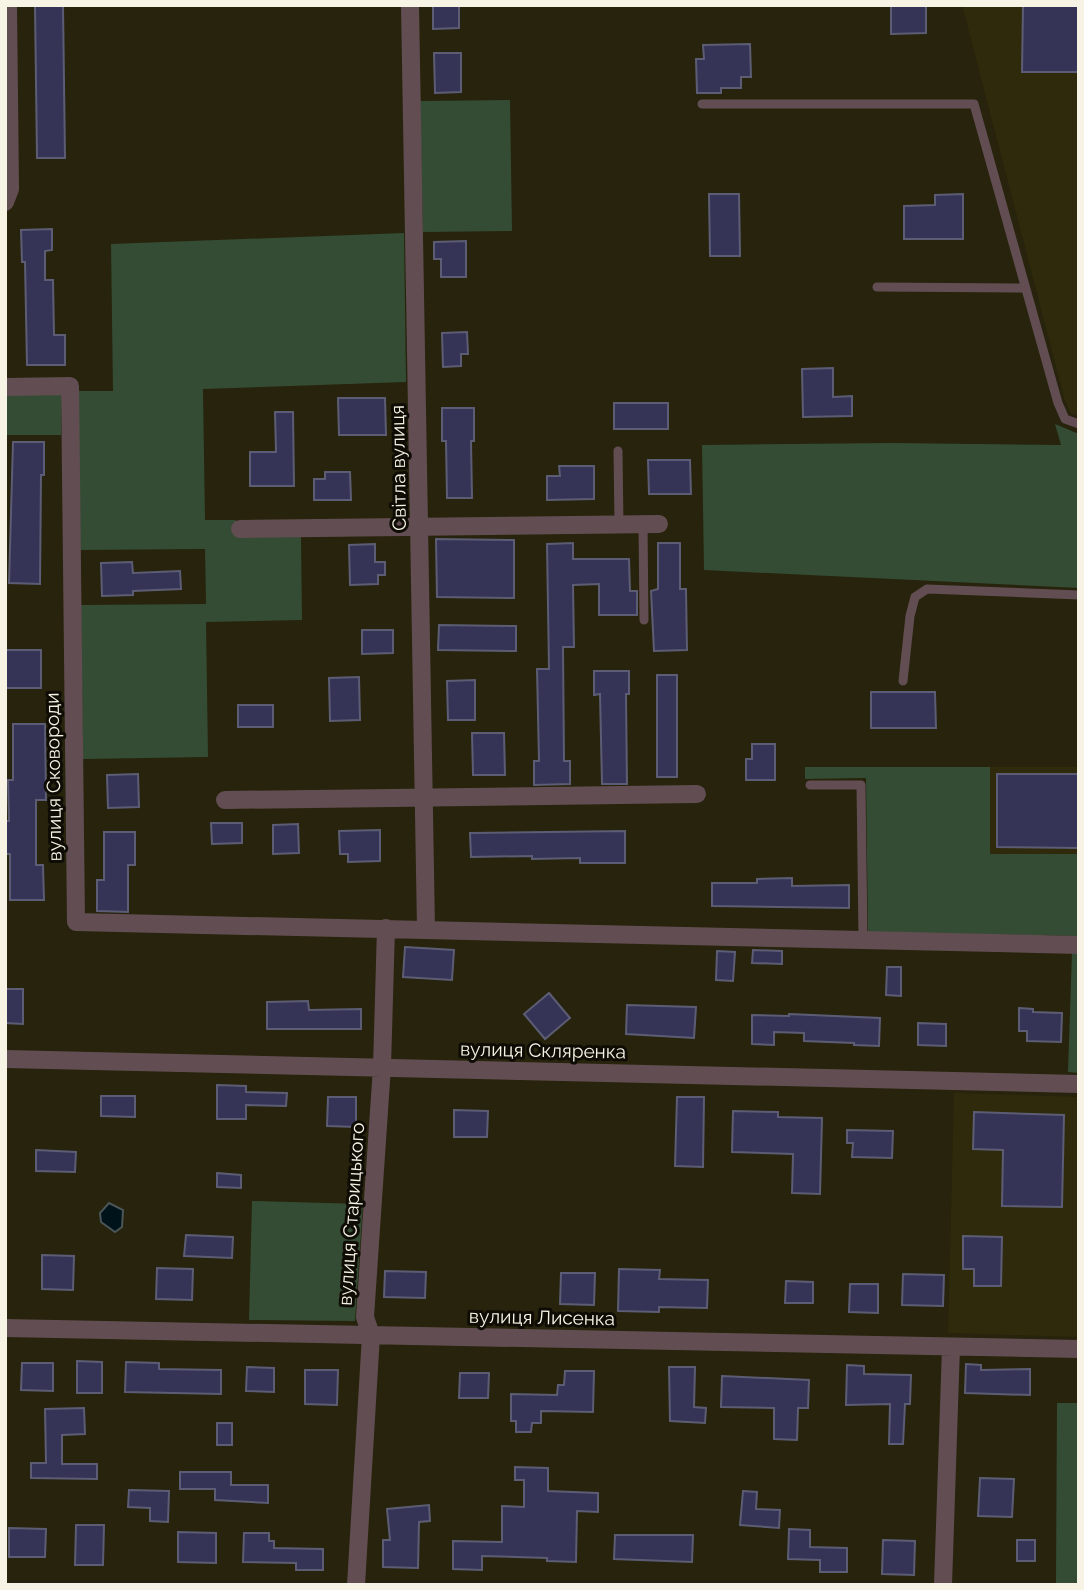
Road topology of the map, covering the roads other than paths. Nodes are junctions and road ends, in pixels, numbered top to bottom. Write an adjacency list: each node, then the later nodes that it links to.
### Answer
1 (8, 5): 4 (street)
2 (410, 5): 12 (street, Світла вулиця)
3 (702, 104): 6 (lane)
4 (5, 202)
5 (877, 287): 6 (lane)
6 (1025, 288): 8 (lane)
7 (5, 387): 21 (street, вулиця Сковороди)
8 (1079, 424)
9 (618, 451): 10 (lane)
10 (619, 524): 11 (street); 12 (street)
11 (651, 524): 15 (lane)
12 (420, 527): 13 (street); 19 (street, Світла вулиця)
13 (240, 529)
14 (1079, 595): 16 (lane)
15 (644, 620)
16 (903, 681)
17 (810, 785): 23 (lane)
18 (697, 794): 19 (street)
19 (423, 798): 20 (street); 22 (street, Світла вулиця)
20 (225, 800)
21 (386, 928): 22 (street); 26 (street, вулиця Старицького)
22 (426, 929): 23 (street)
23 (863, 940): 24 (street)
24 (1079, 945)
25 (5, 1059): 26 (street, вулиця Скляренка)
26 (382, 1067): 27 (street, вулиця Скляренка); 29 (street, вулиця Старицького)
27 (1079, 1084)
28 (5, 1328): 29 (street, вулиця Лисенка)
29 (371, 1335): 30 (street, вулиця Лисенка); 32 (street, вулиця Старицького)
30 (951, 1347): 31 (street, вулиця Лисенка); 33 (street)
31 (1079, 1349)
32 (356, 1585)
33 (943, 1585)

